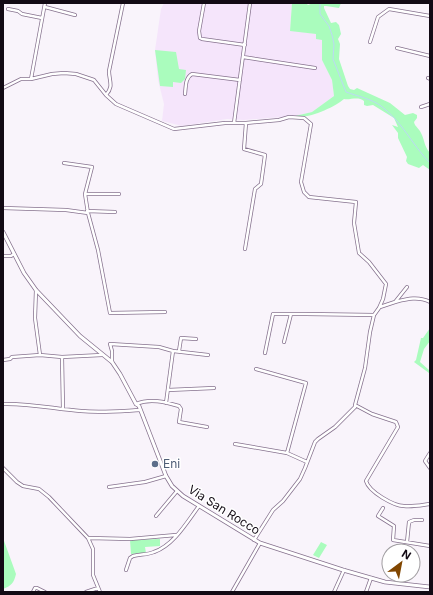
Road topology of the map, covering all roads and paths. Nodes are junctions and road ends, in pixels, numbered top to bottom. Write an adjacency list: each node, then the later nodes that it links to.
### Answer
1 (123, 3): 19 (street)
2 (204, 3): 10 (street)
3 (250, 3): 10 (street)
4 (45, 5): 6 (street); 8 (street)
5 (8, 9): 8 (street)
6 (75, 15)
7 (430, 16): 9 (street)
8 (42, 18): 15 (street)
9 (370, 42)
10 (244, 45): 13 (street)
11 (397, 48): 12 (street)
12 (430, 56)
13 (243, 57): 14 (street); 16 (street)
14 (315, 68)
15 (30, 79): 17 (street); 19 (street)
16 (240, 80): 18 (street); 22 (street)
17 (3, 88)
18 (185, 94)
19 (106, 96): 22 (street)
20 (430, 104): 21 (street)
21 (421, 107)
22 (234, 123): 23 (street)
23 (246, 123): 31 (street); 38 (street)
24 (64, 163): 25 (street)
25 (85, 194): 26 (street); 28 (street)
26 (119, 194)
27 (3, 208): 28 (street)
28 (87, 212): 29 (street); 39 (street)
29 (115, 212)
30 (3, 232): 32 (street, Via San Rocco)
31 (245, 249)
32 (14, 254): 33 (street); 35 (street, Via San Rocco)
33 (3, 256)
34 (407, 287): 36 (street)
35 (36, 290): 47 (street, Via San Rocco); 48 (street)
36 (395, 302): 37 (street); 38 (street)
37 (430, 302)
38 (380, 307): 41 (street)
39 (165, 312)
40 (291, 314): 41 (street); 43 (street); 46 (street)
41 (374, 316): 59 (street)
42 (196, 339): 45 (street)
43 (284, 342)
44 (173, 351): 45 (street); 52 (street); 55 (street)
45 (179, 351): 49 (street)
46 (265, 353)
47 (103, 354): 50 (street); 52 (street, Via San Rocco)
48 (40, 355): 50 (street); 51 (street)
49 (208, 356)
50 (62, 357): 60 (street)
51 (3, 360)
52 (112, 362): 58 (street, Via San Rocco)
53 (256, 369): 64 (street)
54 (214, 388): 55 (street)
55 (168, 390): 56 (street)
56 (166, 403): 58 (street); 62 (street)
57 (3, 404): 60 (street)
58 (136, 404): 61 (street, Via San Rocco)
59 (355, 405): 66 (street); 72 (street)
60 (63, 409): 61 (street)
61 (140, 410): 69 (street, Via San Rocco)
62 (208, 427)
63 (236, 444): 64 (street)
64 (287, 453): 66 (street)
65 (430, 453): 68 (street)
66 (307, 462): 79 (street)
67 (3, 468): 78 (street)
68 (430, 468)
69 (166, 476): 70 (street); 71 (street, Via San Rocco)
70 (109, 486)
71 (177, 491): 73 (street, Via San Rocco); 75 (street)
72 (430, 504)
73 (199, 506): 77 (street); 79 (street, Via San Rocco)
74 (383, 508): 81 (street)
75 (156, 516)
76 (422, 520): 81 (street)
77 (176, 535): 78 (street); 83 (street)
78 (88, 538): 87 (street)
79 (254, 540): 80 (street, Via San Rocco)
80 (260, 542): 84 (street, Via San Rocco); 92 (street)
81 (407, 542): 82 (street)
82 (430, 546)
83 (126, 570)
84 (344, 570): 85 (street, Via San Rocco); 93 (street)
85 (371, 578): 86 (street, Via San Rocco); 94 (street)
86 (430, 586)
87 (98, 588): 90 (street); 91 (street)
88 (34, 592): 89 (street)
89 (45, 592)
90 (86, 592)
91 (100, 592)
92 (232, 592)
93 (334, 592)
94 (366, 592)

